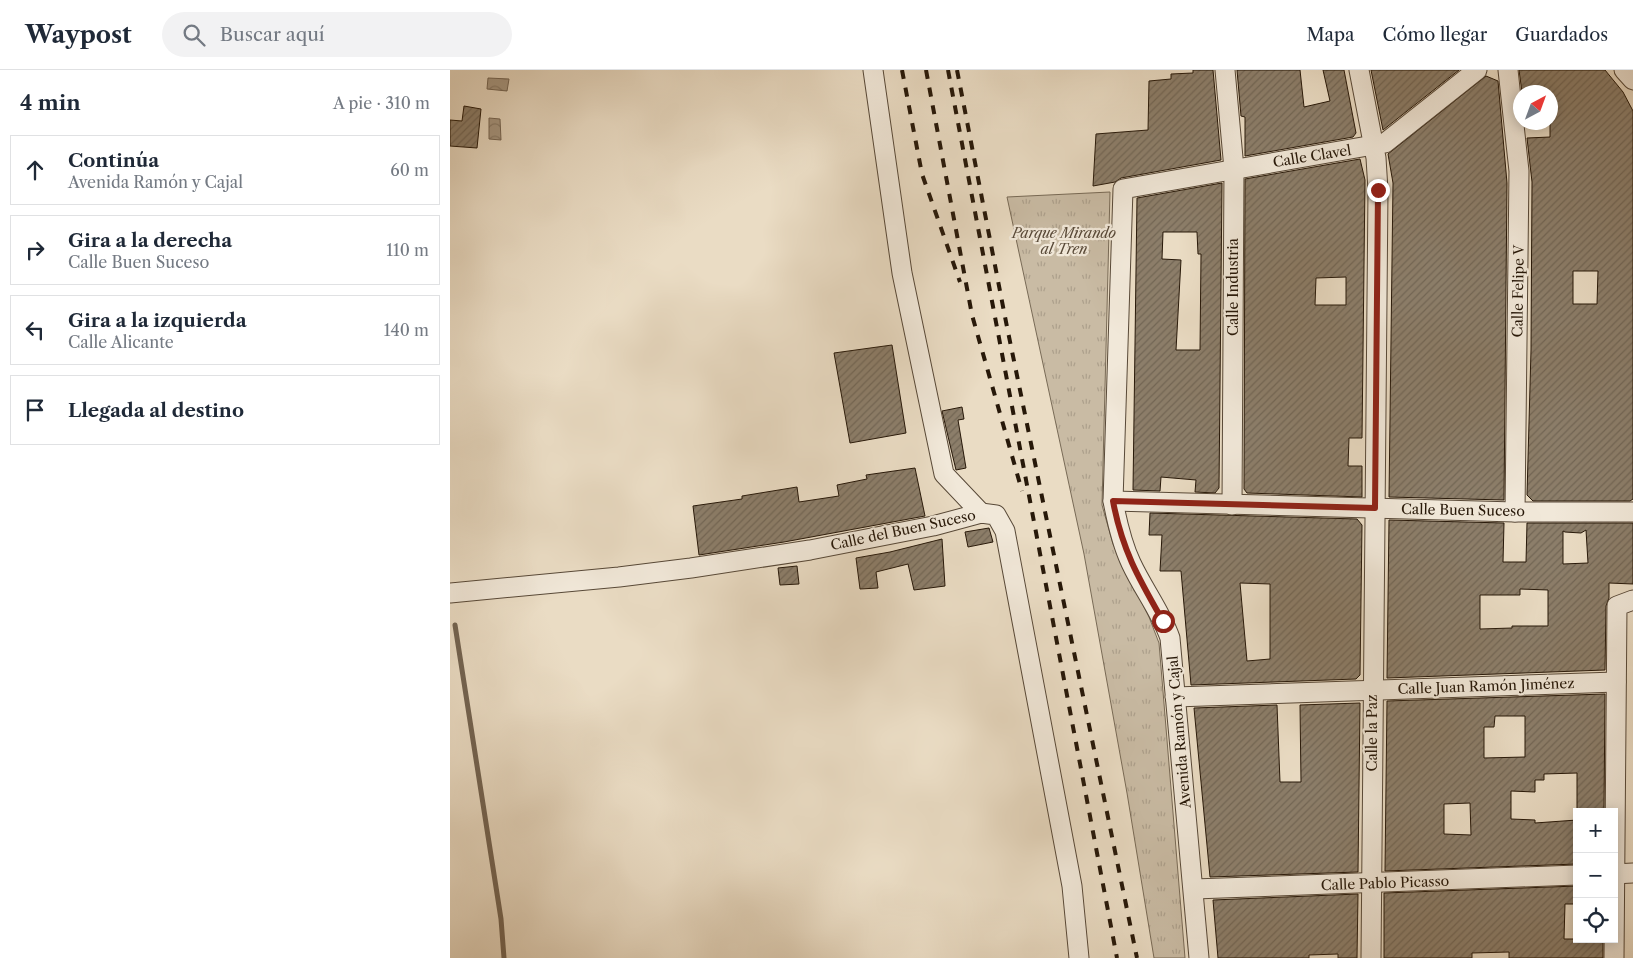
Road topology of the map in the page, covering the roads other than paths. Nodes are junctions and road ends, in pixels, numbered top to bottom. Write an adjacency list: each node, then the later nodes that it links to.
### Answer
1 (873, 70): 16 (street)
2 (1225, 70): 9 (street, Calle Industria)
3 (1359, 70): 8 (street, Calle la Paz)
4 (1477, 70): 8 (street, Calle Clavel)
5 (1508, 70): 14 (street, Calle Felipe V)
6 (1624, 70): 7 (street)
7 (1633, 80)
8 (1373, 146): 9 (street, Calle Clavel); 13 (street, Calle la Paz)
9 (1234, 169): 10 (street, Calle Clavel); 12 (street, Calle Industria)
10 (1123, 189): 11 (street, Avenida Ramón y Cajal)
11 (1113, 501): 12 (street, Calle Buen Suceso); 21 (street, Avenida Ramón y Cajal)
12 (1232, 505): 13 (street, Calle Buen Suceso)
13 (1375, 508): 14 (street, Calle Buen Suceso); 20 (street, Calle la Paz)
14 (1515, 512): 15 (street, Calle Buen Suceso)
15 (1633, 512)
16 (981, 513): 17 (street, Calle del Buen Suceso); 26 (street, Calle del Buen Suceso)
17 (450, 593)
18 (1633, 600): 19 (street)
19 (1616, 682): 20 (street, Calle Juan Ramón Jiménez); 22 (street)
20 (1373, 690): 21 (street, Calle Juan Ramón Jiménez); 24 (street, Calle la Paz)
21 (1175, 697): 25 (street, Avenida Ramón y Cajal)
22 (1621, 873): 29 (street)
23 (1573, 875): 24 (street, Calle Pablo Picasso)
24 (1371, 884): 25 (street, Calle Pablo Picasso); 28 (street, Calle la Paz)
25 (1194, 889): 27 (street, Avenida Ramón y Cajal)
26 (1078, 958)
27 (1199, 958)
28 (1371, 958)
29 (1614, 958)

